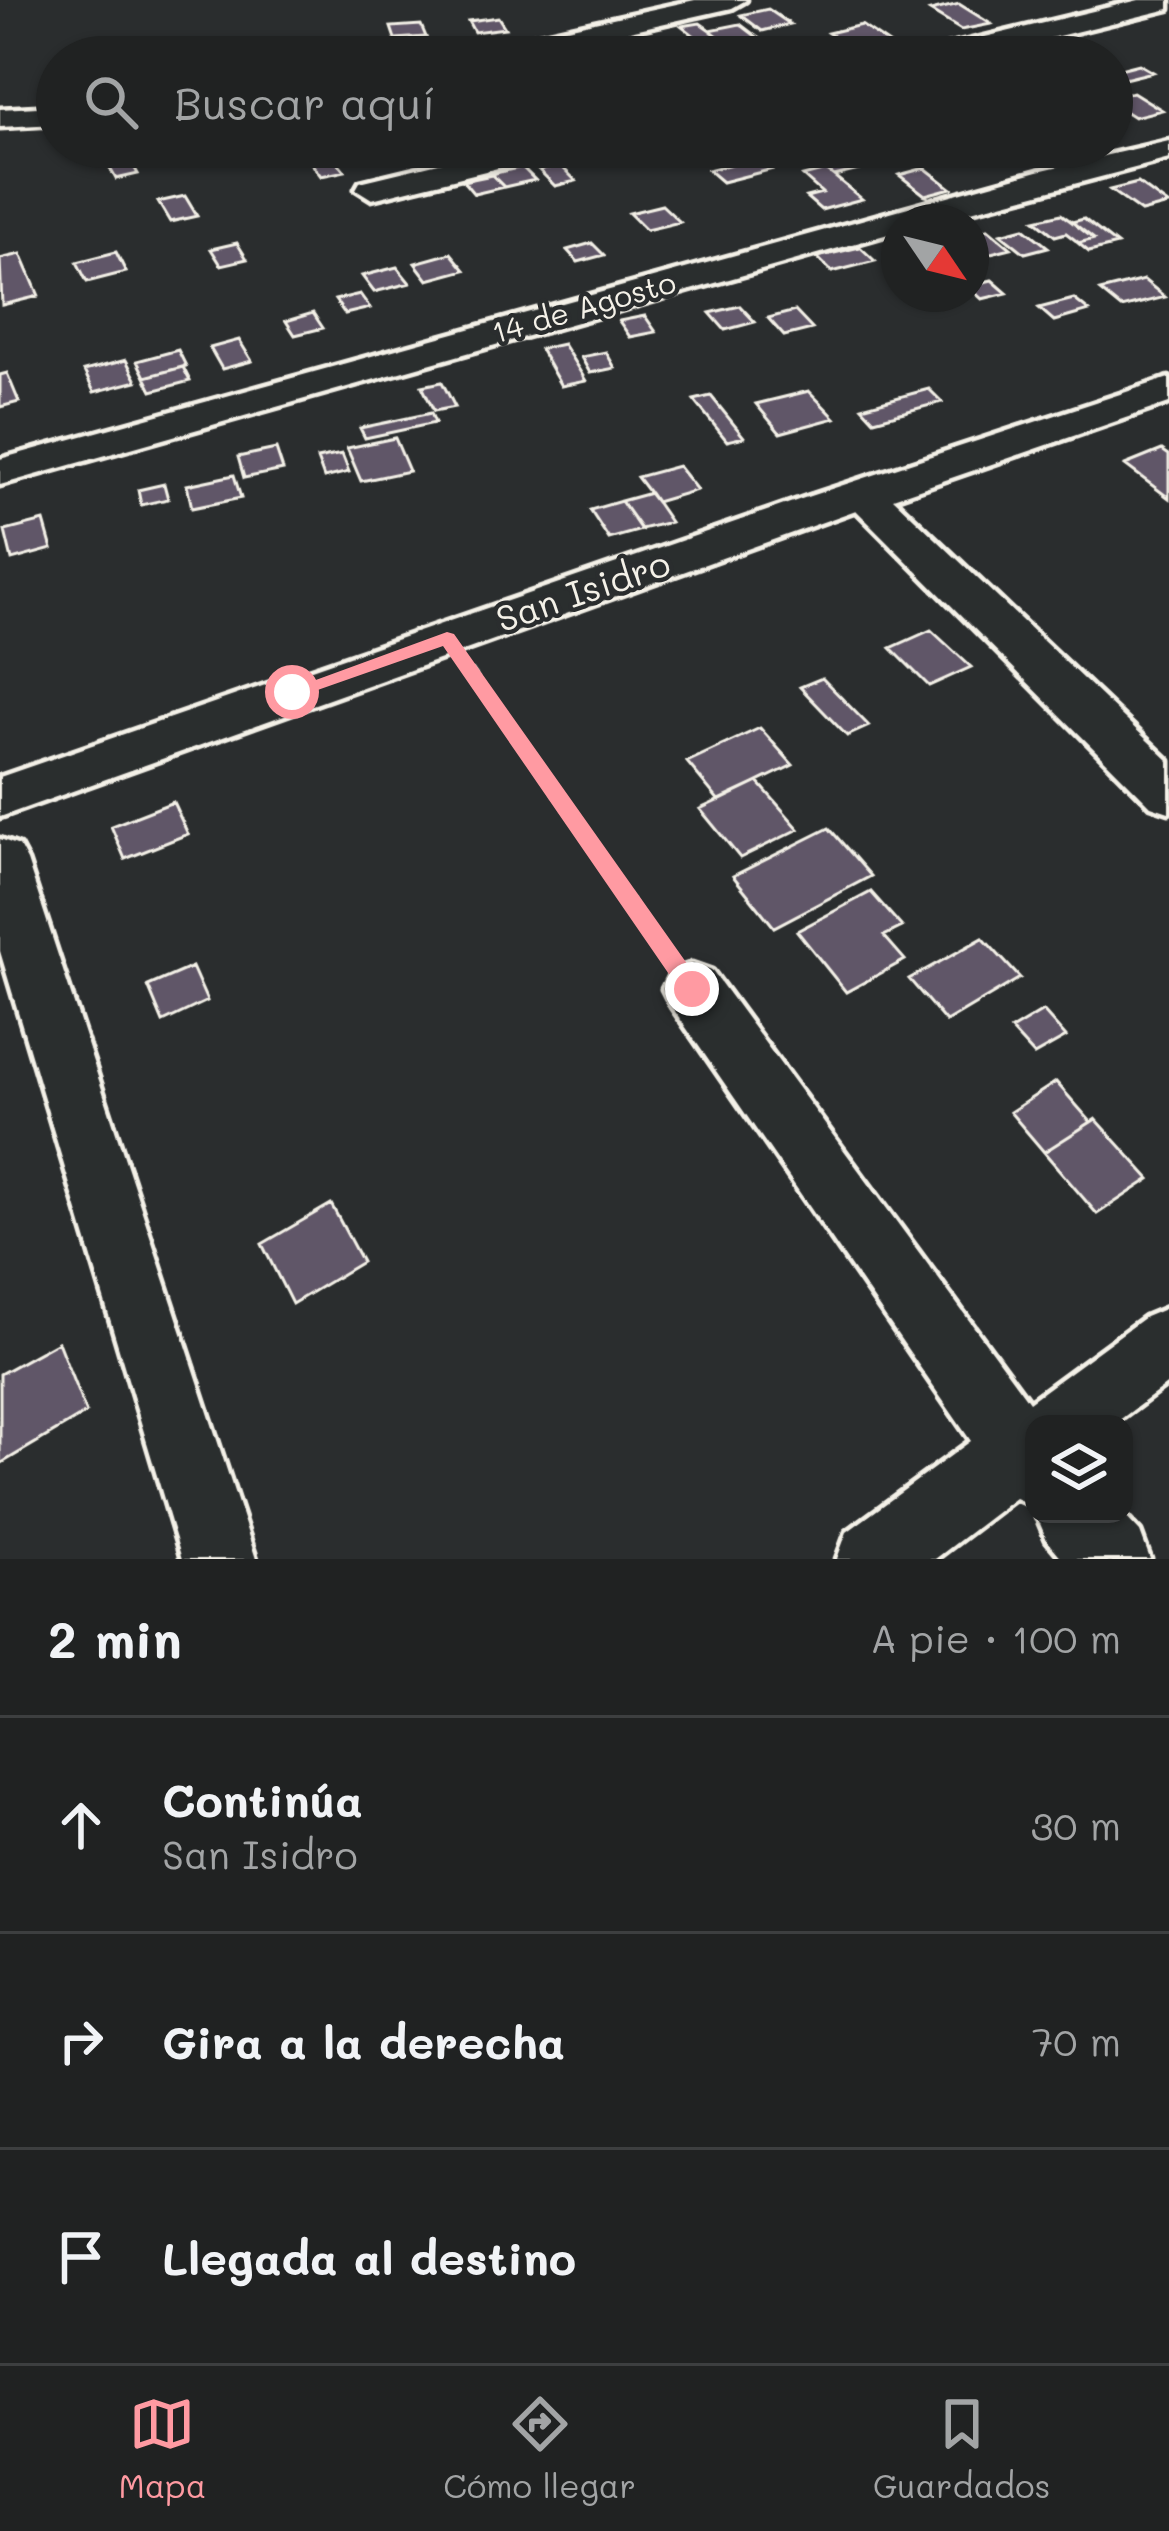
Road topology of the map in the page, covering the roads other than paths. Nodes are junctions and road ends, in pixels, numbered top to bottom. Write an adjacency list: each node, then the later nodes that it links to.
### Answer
1 (732, 0): 3 (street)
2 (1169, 1): 4 (street)
3 (570, 36)
4 (1024, 36)
5 (36, 116): 6 (street)
6 (0, 118)
7 (1169, 150): 8 (street, 14 de Agosto)
8 (1133, 158)
9 (458, 168): 11 (street)
10 (1092, 168): 13 (street, 14 de Agosto)
11 (372, 189)
12 (1169, 390): 14 (street, San Isidro)
13 (0, 472)
14 (863, 493): 15 (street); 16 (street, San Isidro)
15 (1169, 792)
16 (0, 797)
17 (0, 861): 24 (street)
18 (692, 989): 21 (street)
19 (1169, 1341): 20 (street)
20 (1075, 1415)
21 (1025, 1433)
22 (1025, 1453): 25 (street)
23 (1081, 1523): 26 (street)
24 (219, 1559)
25 (874, 1559)
26 (1113, 1559)

